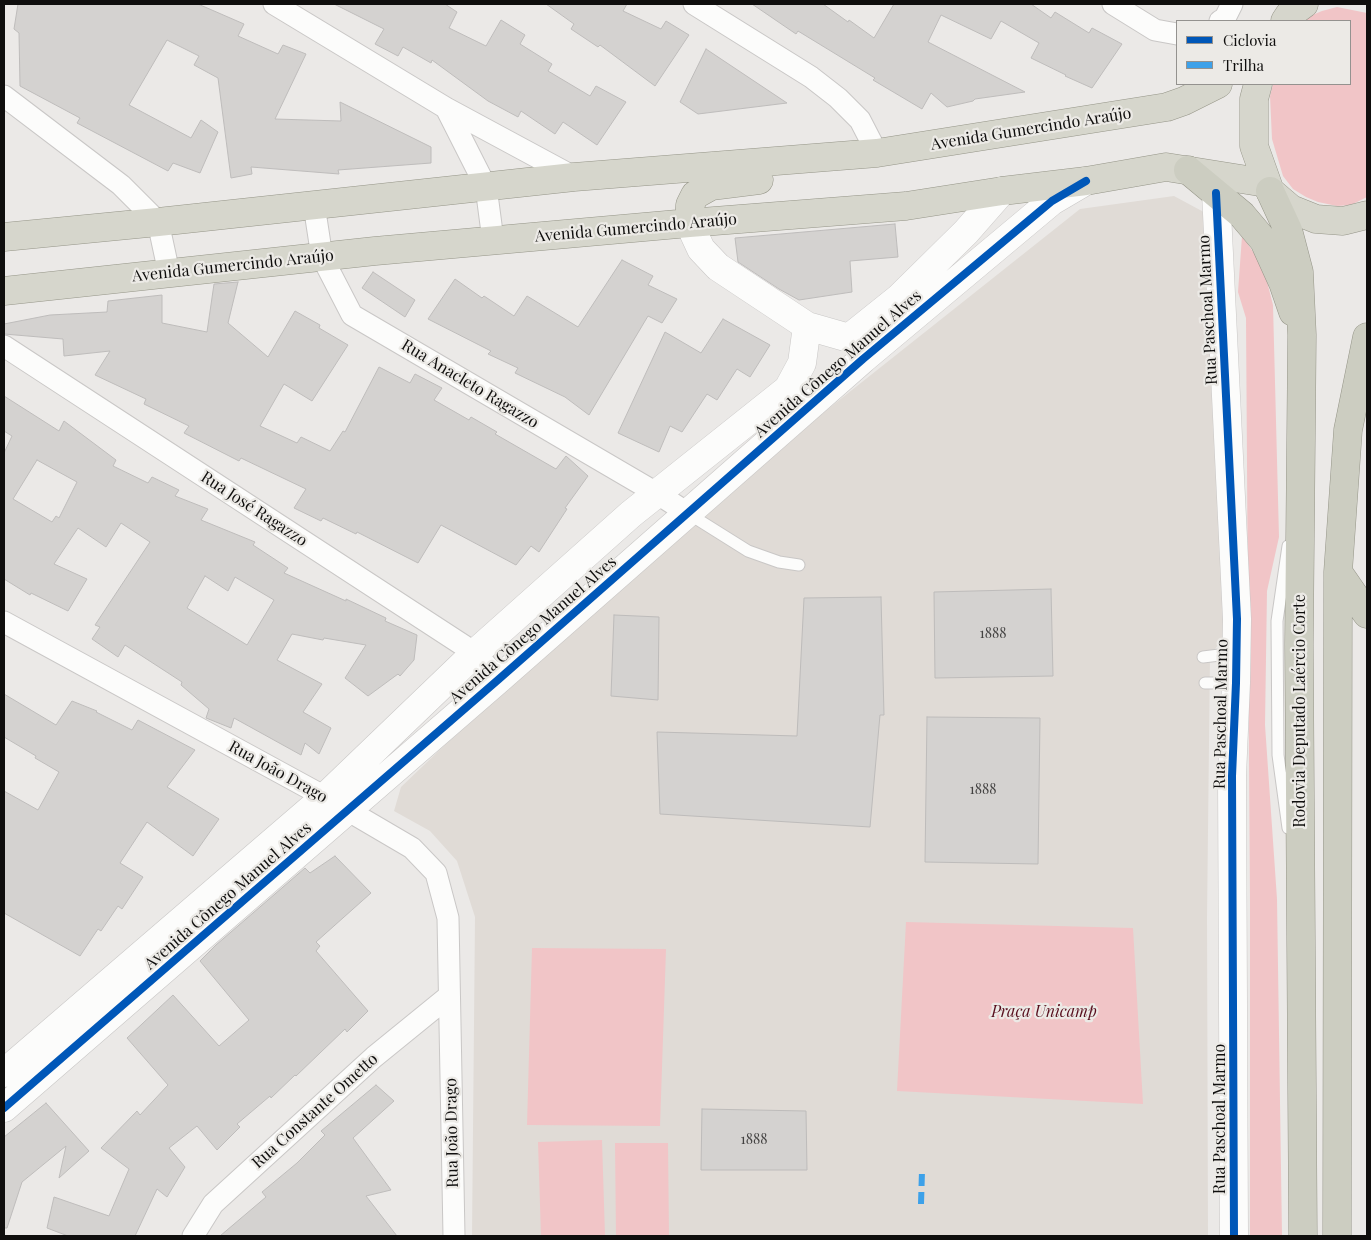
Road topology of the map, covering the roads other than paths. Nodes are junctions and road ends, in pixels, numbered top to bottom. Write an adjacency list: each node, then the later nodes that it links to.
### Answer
1 (274, 4): 10 (street)
2 (694, 4): 12 (street)
3 (1113, 4): 6 (street)
4 (1304, 4): 5 (highway)
5 (1286, 20)
6 (1176, 34)
7 (1216, 85): 11 (highway, Avenida Gumercindo Araújo)
8 (1258, 85): 17 (highway)
9 (4, 96): 22 (street)
10 (446, 108): 14 (street); 16 (street)
11 (906, 149): 12 (highway, Avenida Gumercindo Araújo); 23 (highway)
12 (877, 153): 14 (highway, Avenida Gumercindo Araújo)
13 (1188, 170): 15 (highway, Avenida Gumercindo Araújo); 17 (highway, Avenida Gumercindo Araújo); 19 (highway)
14 (574, 177): 16 (highway, Avenida Gumercindo Araújo)
15 (1086, 180): 18 (highway, Avenida Gumercindo Araújo); 33 (street, Avenida Cônego Manuel Alves)
16 (486, 187): 20 (highway, Avenida Gumercindo Araújo); 25 (street)
17 (1268, 187): 21 (highway); 30 (highway, Rodovia Deputado Laércio Corte)
18 (1002, 191): 23 (highway, Avenida Gumercindo Araújo); 33 (street, Avenida Cônego Manuel Alves)
19 (1216, 193): 30 (highway); 41 (street, Rua Paschoal Marmo)
20 (314, 205): 22 (highway, Avenida Gumercindo Araújo); 26 (street, Rua Anacleto Ragazzo)
21 (1367, 216)
22 (158, 222): 24 (highway, Avenida Gumercindo Araújo); 27 (street)
23 (689, 223): 25 (highway, Avenida Gumercindo Araújo); 29 (street)
24 (4, 237)
25 (493, 240): 26 (highway, Avenida Gumercindo Araújo)
26 (322, 257): 27 (highway, Avenida Gumercindo Araújo); 34 (street, Rua Anacleto Ragazzo)
27 (169, 273): 28 (highway, Avenida Gumercindo Araújo)
28 (4, 291)
29 (807, 326): 33 (street); 34 (street, Avenida Cônego Manuel Alves)
30 (1302, 335): 53 (highway, Rodovia Deputado Laércio Corte)
31 (1367, 337): 37 (highway)
32 (4, 346): 40 (street, Rua José Ragazzo)
33 (856, 348): 35 (street, Avenida Cônego Manuel Alves)
34 (658, 494): 35 (street, Rua Anacleto Ragazzo); 40 (street, Avenida Cônego Manuel Alves)
35 (688, 514): 36 (lane); 43 (street, Avenida Cônego Manuel Alves)
36 (799, 565)
37 (1338, 572): 38 (highway); 54 (highway)
38 (1367, 614)
39 (4, 622): 46 (street, Rua João Drago)
40 (475, 653): 43 (street, Rua José Ragazzo); 46 (street, Avenida Cônego Manuel Alves)
41 (1236, 653): 42 (lane); 45 (street, Rua Paschoal Marmo)
42 (1203, 657)
43 (499, 680): 46 (street, Avenida Cônego Manuel Alves)
44 (1205, 683): 45 (lane)
45 (1236, 683): 52 (street, Rua Paschoal Marmo)
46 (336, 804): 47 (street, Rua João Drago); 48 (street, Avenida Cônego Manuel Alves); 49 (street, Avenida Cônego Manuel Alves)
47 (449, 996): 50 (street, Rua Constante Ometto); 51 (street, Rua João Drago)
48 (4, 1073)
49 (4, 1108)
50 (193, 1236)
51 (454, 1236)
52 (1234, 1236)
53 (1303, 1236)
54 (1337, 1236)

